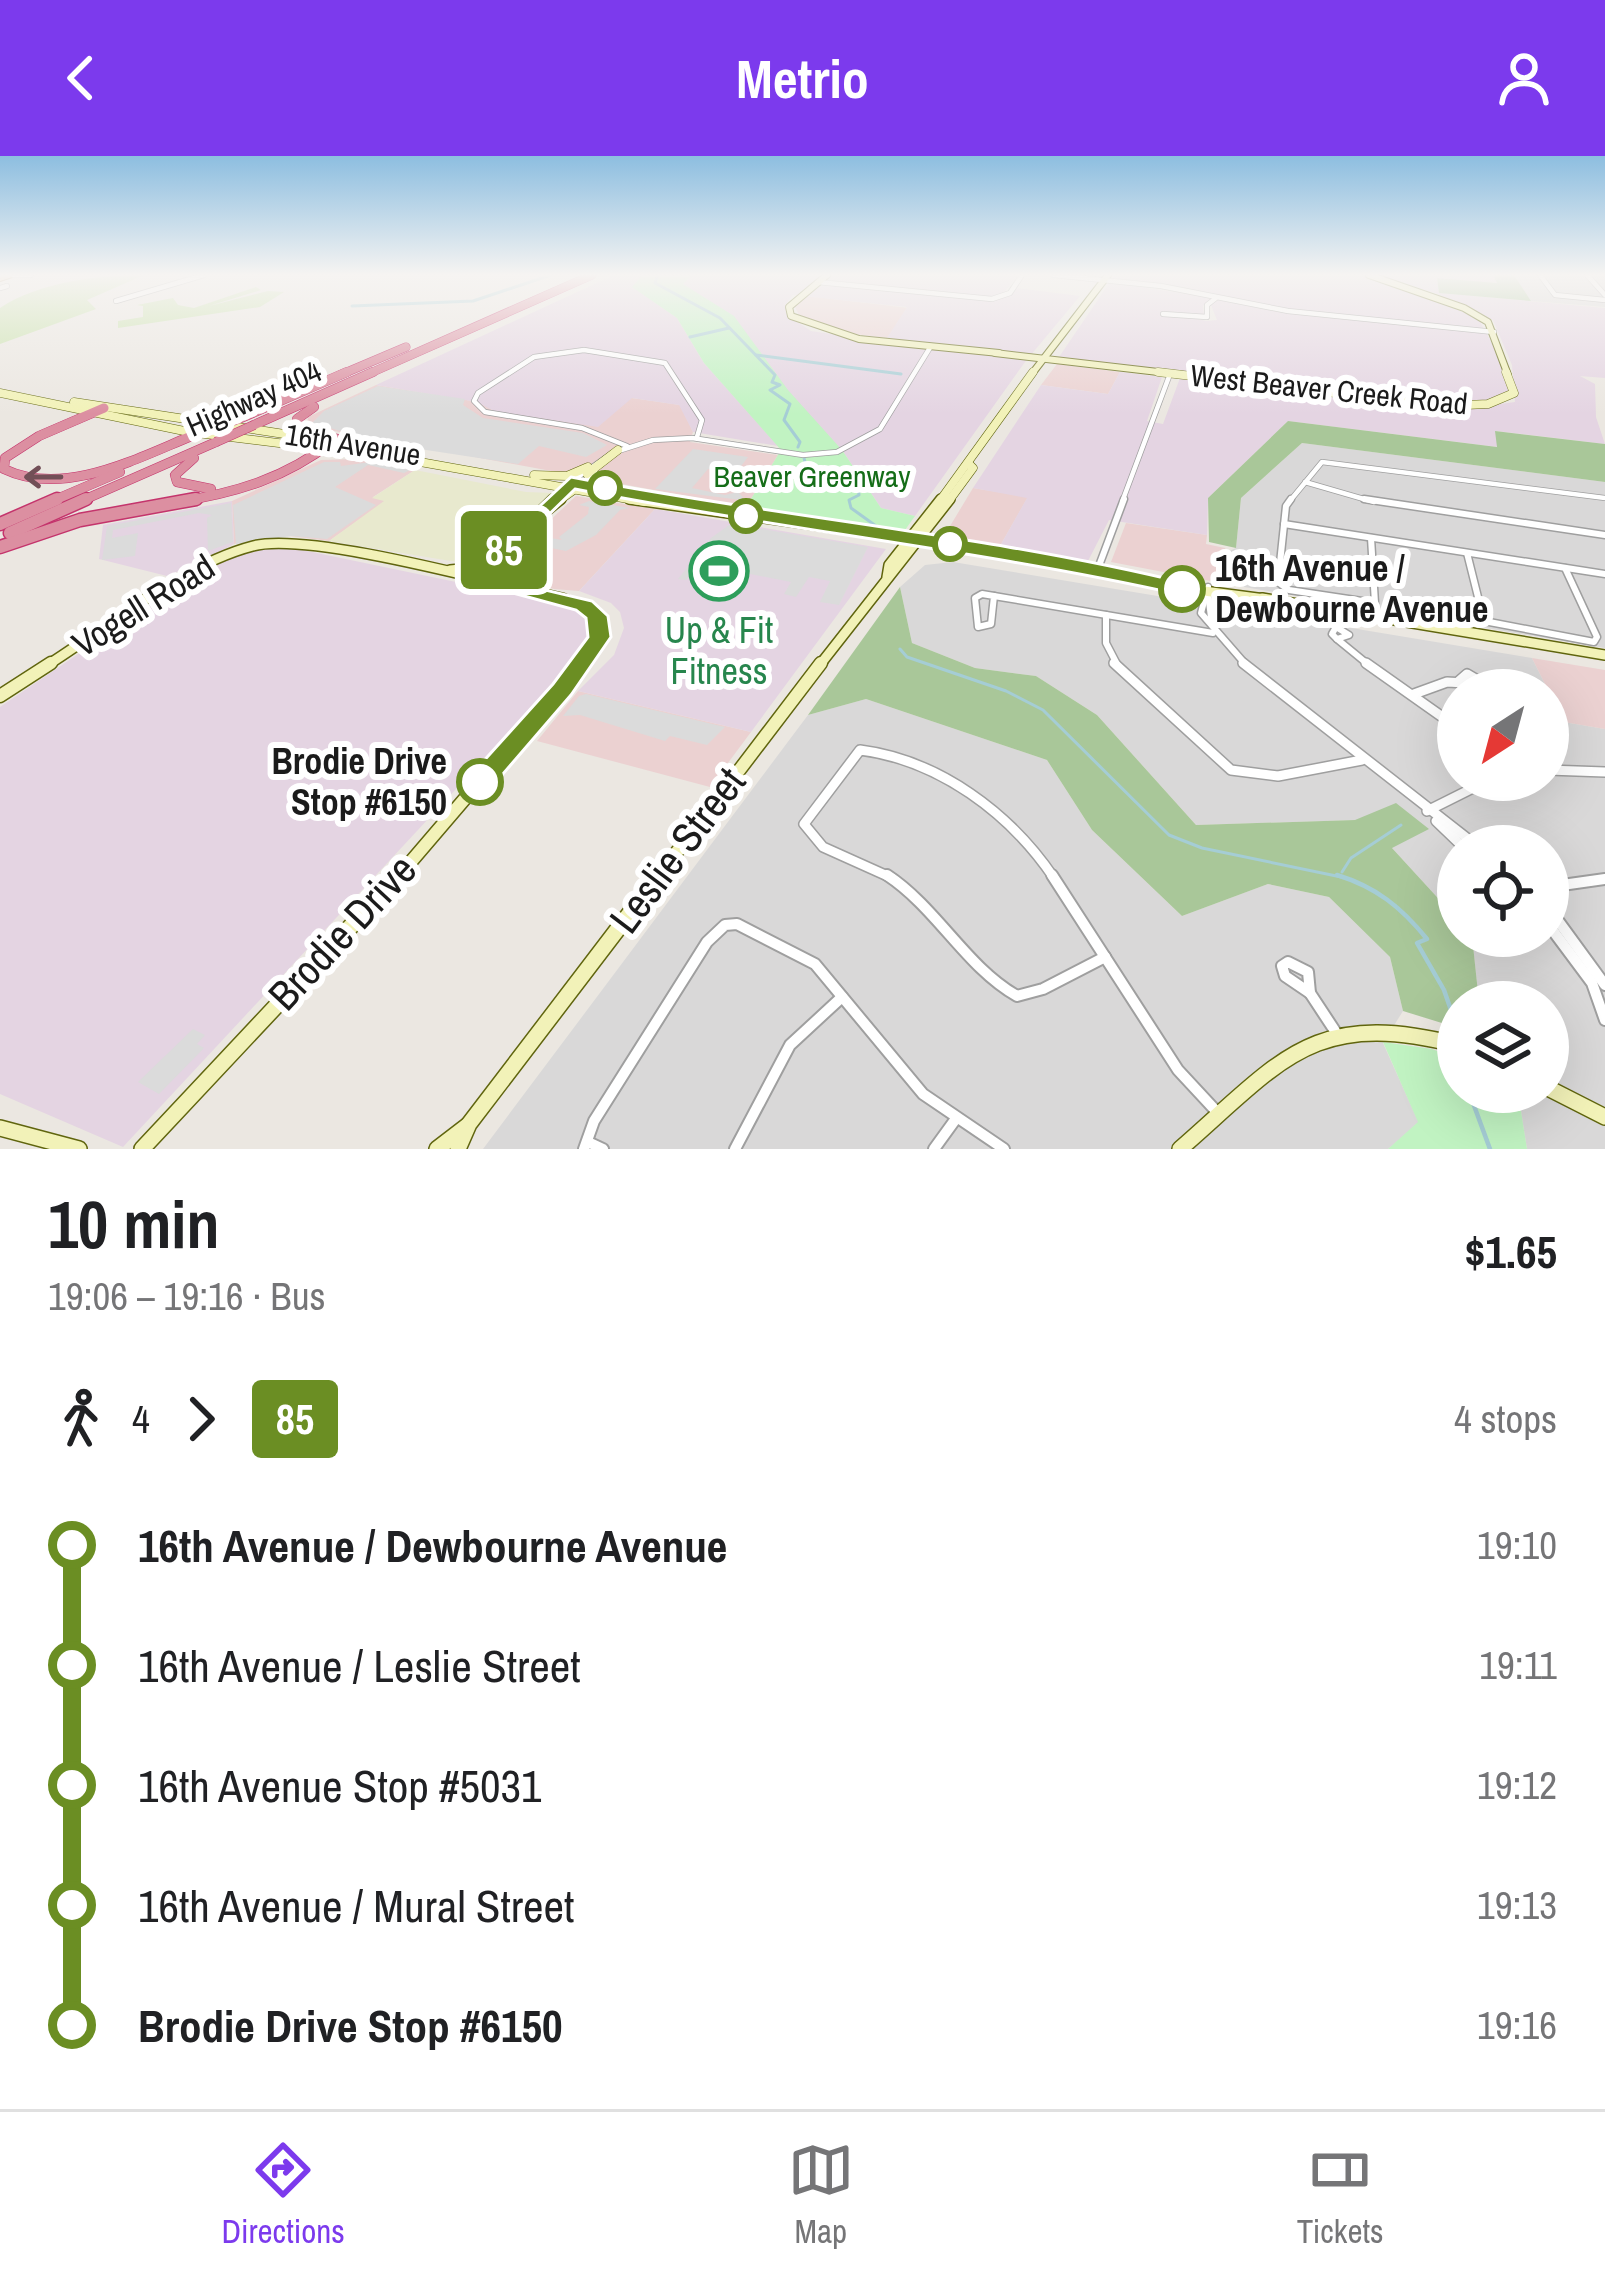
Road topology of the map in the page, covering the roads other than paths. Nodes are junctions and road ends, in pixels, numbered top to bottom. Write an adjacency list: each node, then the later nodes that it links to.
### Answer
1 (464, 321): 14 (highway, Highway 404, bridge)
2 (488, 321): 16 (highway, Highway 404, bridge)
3 (489, 321): 20 (highway)
4 (799, 321): 9 (main road, West Beaver Creek Road)
5 (1071, 321): 10 (main road, Leslie Street)
6 (1386, 321): 8 (street)
7 (1487, 321): 8 (main road)
8 (1494, 332): 11 (main road, West Beaver Creek Road)
9 (931, 346): 10 (main road, West Beaver Creek Road); 15 (street)
10 (1045, 359): 11 (main road, West Beaver Creek Road); 32 (main road, Leslie Street)
11 (1170, 374): 39 (street)
12 (0, 391): 13 (main road, 16th Avenue)
13 (95, 410): 14 (highway, one-way to 13); 17 (main road, 16th Avenue); 18 (main road, 16th Avenue); 21 (highway)
14 (198, 436): 28 (highway, Highway 404)
15 (697, 437): 19 (street); 19 (street)
16 (219, 442): 17 (highway); 33 (highway, Highway 404)
17 (296, 444): 18 (main road, 16th Avenue)
18 (329, 445): 20 (main road, 16th Avenue); 25 (main road, 16th Avenue); 33 (highway)
19 (623, 448): 22 (street); 25 (main road)
20 (390, 450): 23 (main road, 16th Avenue)
21 (0, 454)
22 (588, 466): 23 (main road); 25 (street)
23 (530, 475): 25 (main road, 16th Avenue)
24 (1305, 482): 26 (street); 29 (street); 30 (street)
25 (573, 486): 27 (main road, 16th Avenue); 27 (main road, 16th Avenue); 34 (main road)
26 (1605, 498)
27 (704, 509): 32 (main road, 16th Avenue)
28 (0, 524)
29 (1285, 524): 31 (street); 31 (street)
30 (1605, 535)
31 (1371, 538): 35 (street)
32 (913, 541): 39 (main road, 16th Avenue); 75 (main road, Leslie Street)
33 (0, 542)
34 (512, 543): 36 (main road); 38 (main road)
35 (1467, 553): 37 (street); 37 (street)
36 (492, 561): 41 (main road); 42 (main road)
37 (1565, 568): 40 (street)
38 (436, 571): 41 (main road, Brodie Drive); 51 (main road, Vogell Road)
39 (1097, 571): 43 (main road, 16th Avenue)
40 (1605, 574)
41 (471, 579): 42 (main road, Brodie Drive)
42 (506, 586): 79 (main road, Brodie Drive)
43 (1208, 590): 46 (street); 48 (main road, 16th Avenue)
44 (994, 596): 44 (street); 45 (street)
45 (1106, 615): 46 (street); 53 (street)
46 (1213, 629): 53 (street)
47 (1337, 639): 50 (street)
48 (1605, 659)
49 (1437, 687): 50 (street)
50 (1412, 694): 52 (street)
51 (0, 695)
52 (1437, 712)
53 (1362, 760): 57 (street)
54 (1569, 771): 55 (street)
55 (1605, 772)
56 (1451, 801): 57 (street)
57 (1430, 813): 58 (street); 59 (street)
58 (1442, 825)
59 (1447, 825)
60 (1605, 879): 61 (street)
61 (1569, 884)
62 (1569, 939): 65 (street)
63 (1569, 949): 65 (street)
64 (1107, 956): 64 (street); 72 (street)
65 (1599, 984): 68 (street)
66 (1310, 993): 69 (street)
67 (842, 997): 74 (street); 77 (street); 83 (street)
68 (1605, 1021)
69 (1335, 1031): 70 (main road); 72 (main road)
70 (1437, 1039)
71 (1569, 1099): 73 (main road)
72 (1219, 1113): 86 (main road)
73 (1605, 1117)
74 (955, 1120): 84 (street); 85 (street)
75 (469, 1124): 80 (main road, Leslie Street); 81 (main road, Leslie Street)
76 (0, 1128): 78 (main road)
77 (586, 1146): 82 (street)
78 (79, 1149)
79 (142, 1149)
80 (437, 1149)
81 (458, 1149)
82 (603, 1149)
83 (735, 1149)
84 (934, 1149)
85 (1004, 1149)
86 (1180, 1149)

